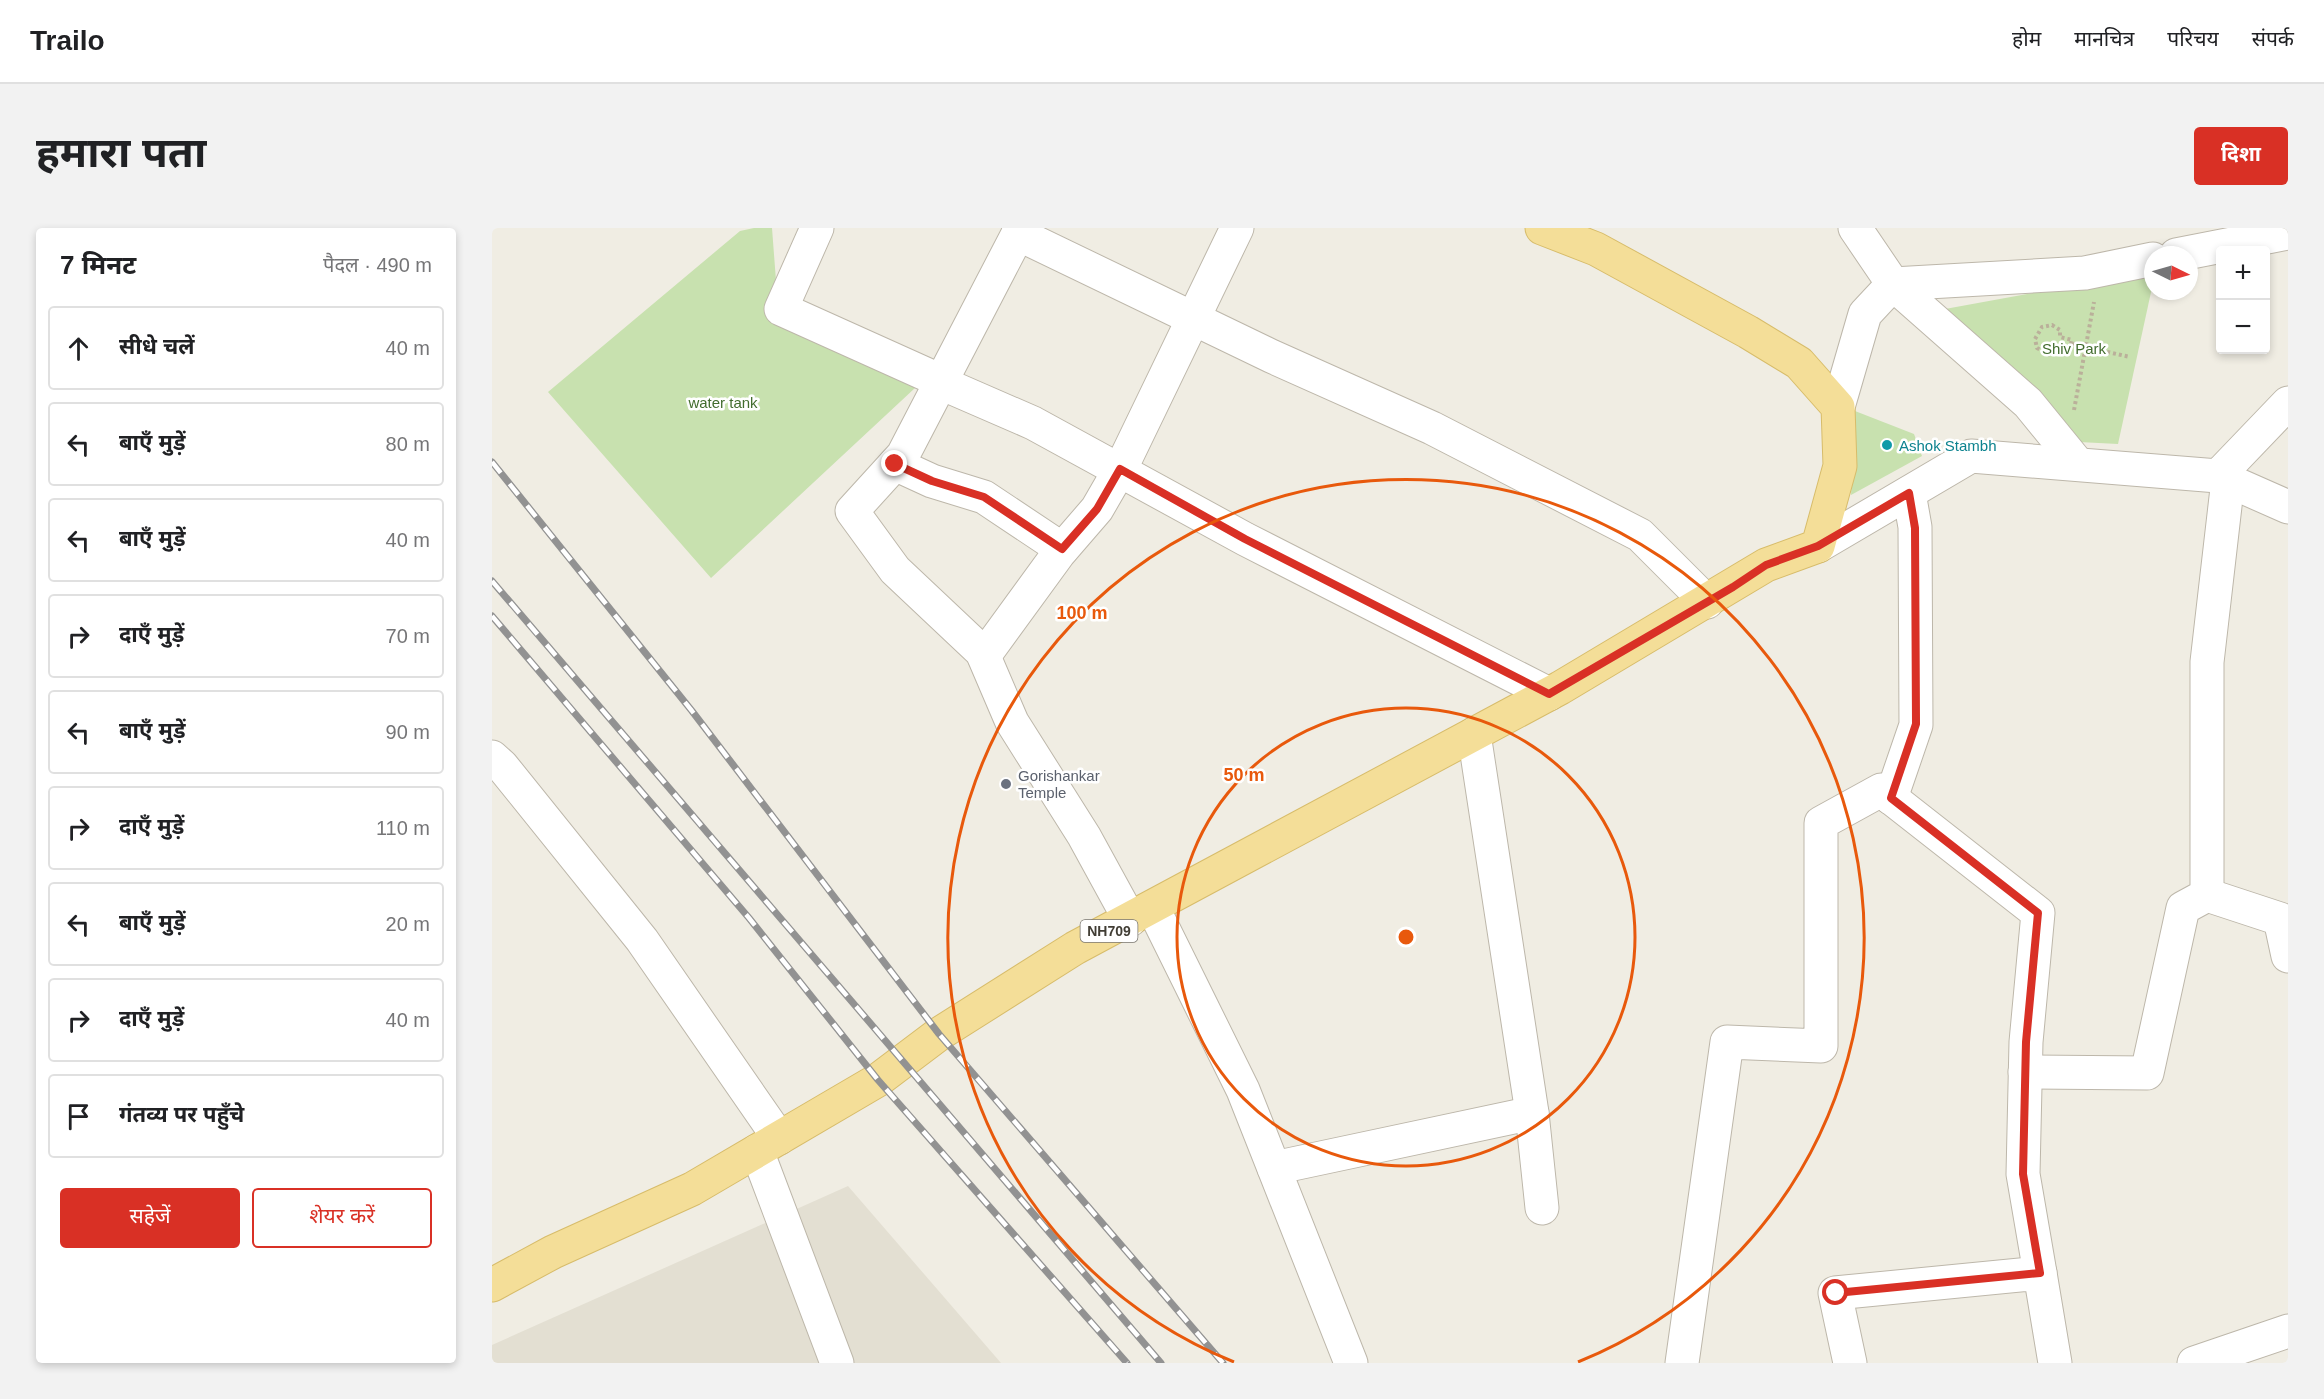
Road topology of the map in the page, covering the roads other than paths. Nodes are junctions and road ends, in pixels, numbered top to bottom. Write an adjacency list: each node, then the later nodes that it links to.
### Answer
1 (1237, 228): 10 (street)
2 (1542, 228): 13 (main road)
3 (1855, 228): 9 (street)
4 (1020, 231): 10 (street); 11 (street)
5 (807, 233): 11 (street)
6 (2288, 233): 7 (street)
7 (2198, 251)
8 (2144, 261): 9 (street)
9 (1893, 284): 13 (street); 14 (street)
10 (1192, 318): 16 (street); 22 (street)
11 (941, 382): 15 (street); 16 (street)
12 (2288, 403): 17 (street)
13 (1838, 407): 20 (main road)
14 (2071, 456): 17 (street); 18 (street)
15 (895, 464): 21 (street); 23 (street)
16 (1120, 469): 21 (street); 24 (street)
17 (2223, 478): 19 (street); 28 (street)
18 (1909, 493): 20 (street); 27 (street)
19 (2288, 507)
20 (1818, 546): 22 (main road)
21 (1062, 549): 23 (street)
22 (1720, 594): 24 (main road, NH709)
23 (984, 657): 29 (street)
24 (1549, 694): 25 (main road, NH709)
25 (1474, 734): 29 (main road, NH709); 32 (street)
26 (492, 758): 33 (street)
27 (1891, 798): 31 (street); 41 (street)
28 (2207, 895): 30 (street); 31 (street)
29 (1142, 914): 33 (main road, NH709); 34 (street)
30 (2288, 956)
31 (2025, 1072): 36 (street)
32 (1532, 1113): 34 (street); 35 (street)
33 (768, 1145): 37 (main road, NH709); 39 (street)
34 (1274, 1168): 40 (street)
35 (1542, 1208)
36 (2040, 1273): 42 (street); 43 (street)
37 (492, 1285)
38 (2288, 1331): 44 (street)
39 (837, 1363)
40 (1351, 1363)
41 (1682, 1363)
42 (1850, 1363)
43 (2055, 1363)
44 (2194, 1363)

